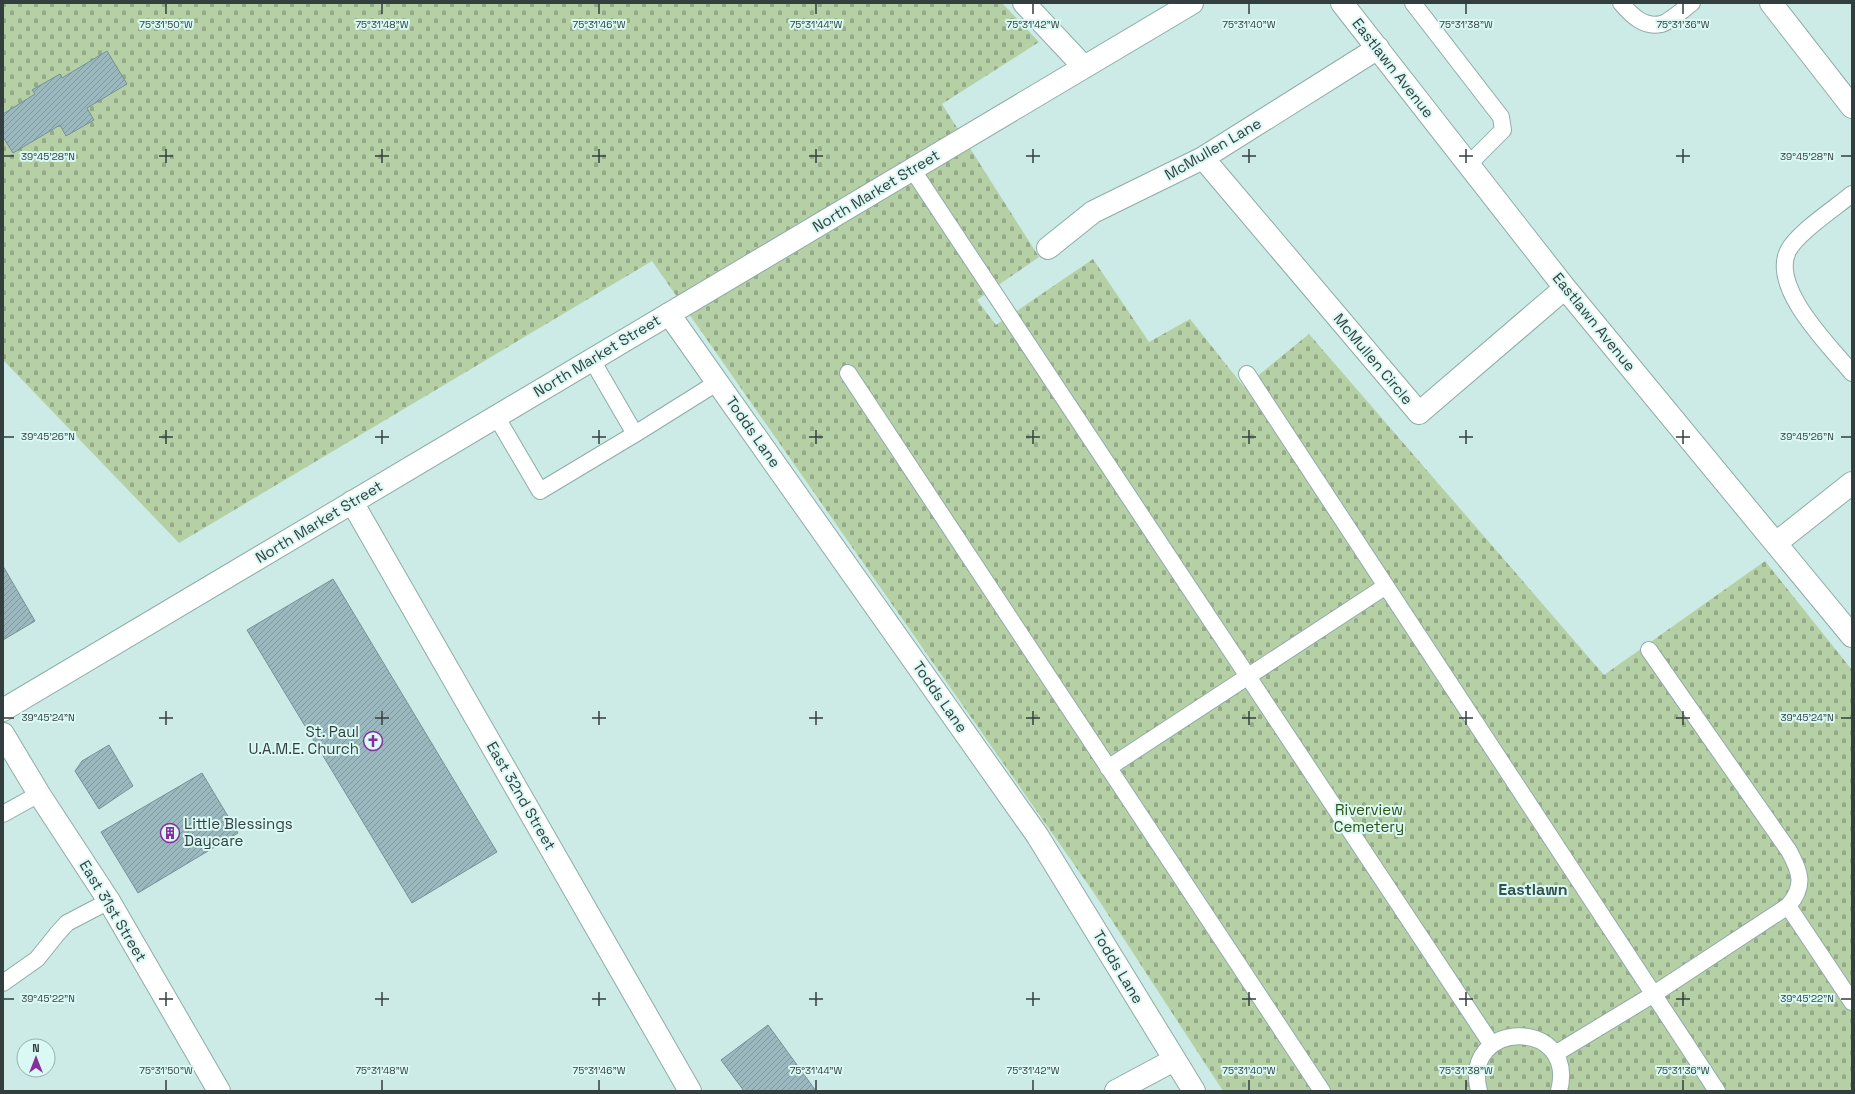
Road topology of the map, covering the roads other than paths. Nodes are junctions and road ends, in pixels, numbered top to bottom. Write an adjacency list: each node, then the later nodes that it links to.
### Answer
1 (1024, 3): 9 (street)
2 (1192, 3): 9 (street, North Market Street)
3 (1342, 3): 8 (street, Eastlawn Avenue)
4 (1413, 3): 12 (lane)
5 (1621, 3): 6 (lane)
6 (1692, 3)
7 (1770, 3): 10 (street)
8 (1378, 48): 11 (street, McMullen Lane); 12 (street, Eastlawn Avenue)
9 (1084, 67): 13 (street, North Market Street)
10 (1852, 107)
11 (1203, 158): 15 (street, McMullen Lane); 16 (street, McMullen Circle)
12 (1469, 164): 16 (street, Eastlawn Avenue)
13 (912, 169): 17 (street, North Market Street); 31 (lane)
14 (1852, 194): 21 (lane)
15 (1048, 248)
16 (1566, 288): 27 (street, Eastlawn Avenue)
17 (669, 314): 18 (street, North Market Street); 22 (street, Todds Lane)
18 (592, 360): 23 (street, North Market Street); 24 (lane)
19 (848, 373): 34 (lane)
20 (1247, 374): 28 (lane)
21 (1852, 374)
22 (718, 382): 24 (lane); 44 (street, Todds Lane)
23 (496, 416): 24 (lane); 26 (street, North Market Street)
24 (635, 434)
25 (1852, 482): 27 (street)
26 (352, 502): 32 (street, North Market Street); 46 (street, East 32nd Street)
27 (1776, 543): 29 (street, Eastlawn Avenue)
28 (1386, 586): 31 (lane); 40 (lane)
29 (1852, 636)
30 (1649, 650): 38 (lane)
31 (1248, 677): 34 (lane); 42 (lane)
32 (3, 710)
33 (3, 734): 35 (street, East 31st Street)
34 (1108, 768): 49 (lane)
35 (39, 794): 36 (lane); 37 (street, East 31st Street)
36 (3, 814)
37 (109, 901): 39 (lane); 45 (street, East 31st Street)
38 (1788, 906): 40 (lane); 41 (lane)
39 (3, 983)
40 (1654, 994): 43 (lane); 52 (lane)
41 (1852, 1002)
42 (1492, 1045): 43 (lane); 50 (lane)
43 (1555, 1054): 51 (lane)
44 (1174, 1060): 47 (street); 48 (street, Todds Lane)
45 (219, 1091)
46 (690, 1091)
47 (1116, 1091)
48 (1194, 1091)
49 (1322, 1091)
50 (1479, 1091)
51 (1559, 1091)
52 (1718, 1091)

